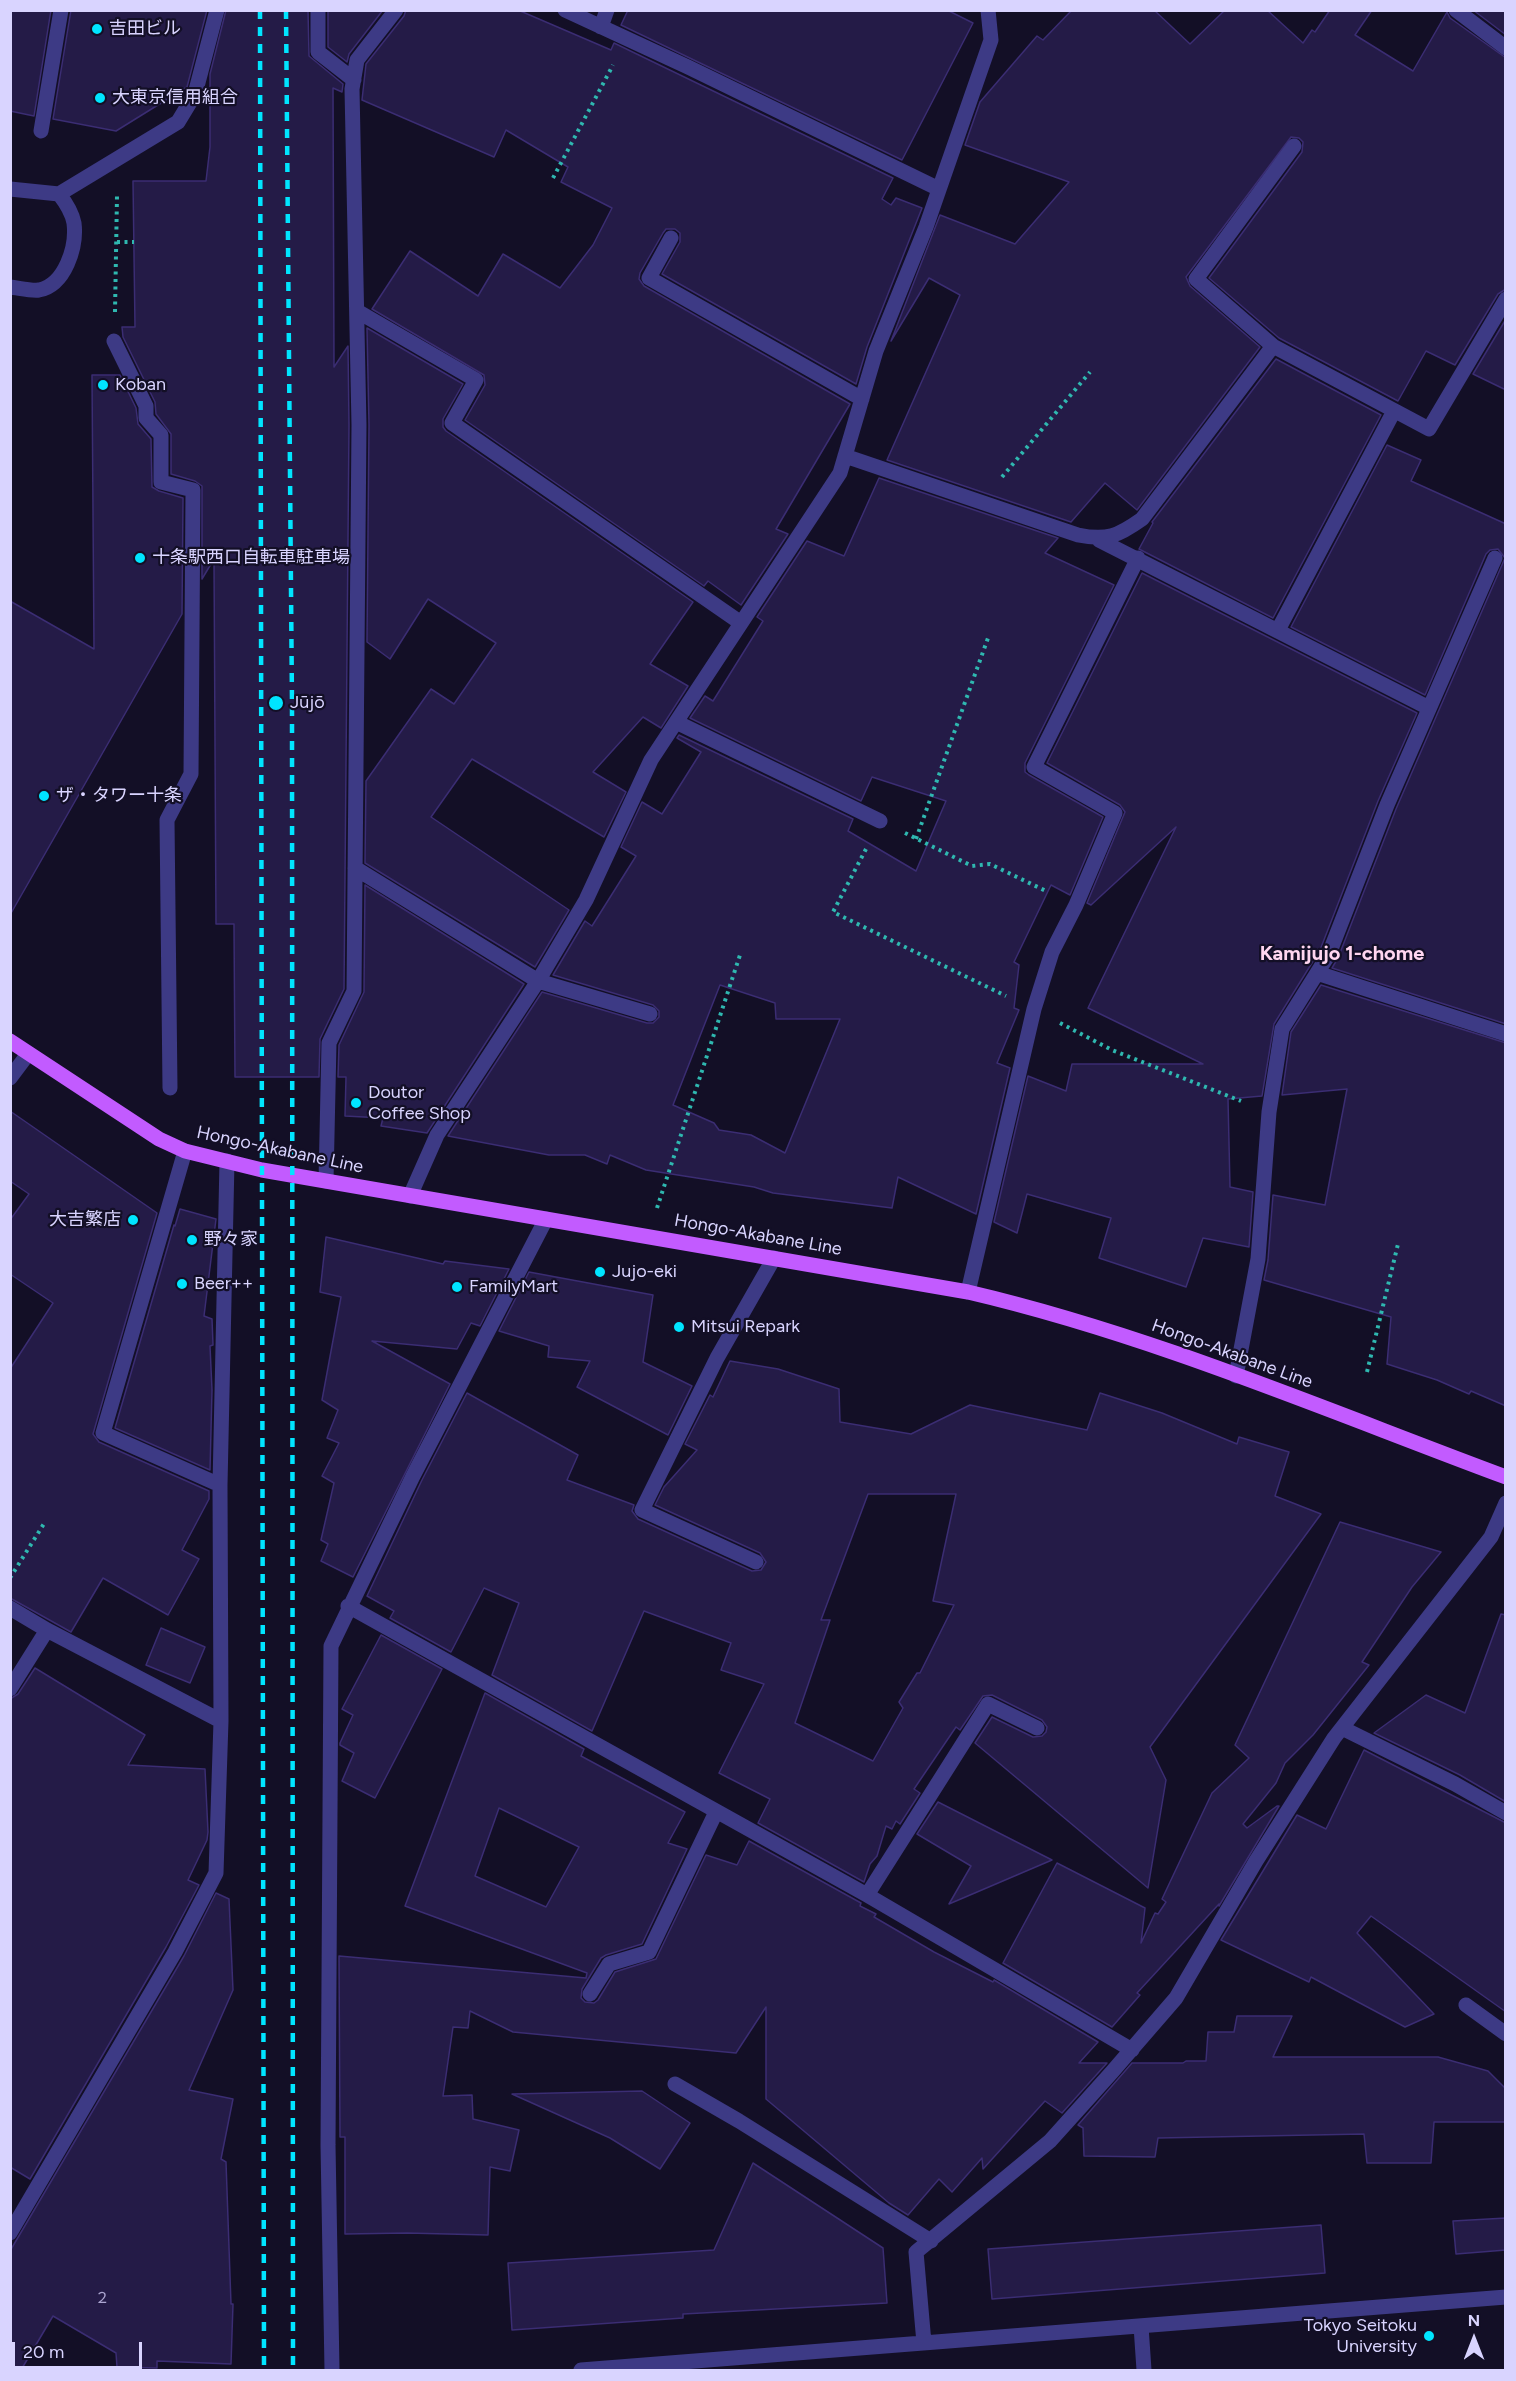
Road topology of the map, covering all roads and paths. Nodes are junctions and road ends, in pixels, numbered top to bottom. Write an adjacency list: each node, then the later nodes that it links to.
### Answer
1 (60, 10): 13 (street)
2 (217, 10): 18 (street)
3 (318, 10): 12 (street)
4 (396, 10): 12 (street)
5 (565, 10): 9 (street)
6 (607, 10): 9 (street)
7 (988, 10): 17 (street)
8 (1456, 10): 10 (street)
9 (601, 27): 17 (street)
10 (1506, 48)
11 (618, 56): 15 (path)
12 (354, 80): 25 (street)
13 (41, 131)
14 (1294, 146): 27 (street)
15 (553, 178)
16 (10, 189): 18 (street)
17 (939, 189): 29 (street)
18 (58, 194): 23 (street)
19 (117, 196): 21 (path)
20 (671, 238): 29 (street)
21 (117, 242): 22 (path); 26 (path)
22 (134, 242)
23 (10, 287)
24 (1506, 299): 30 (street)
25 (357, 311): 36 (street); 43 (street)
26 (114, 340): 54 (street)
27 (1274, 346): 30 (street); 33 (street)
28 (1090, 372): 32 (path)
29 (862, 399): 31 (street)
30 (1394, 411): 37 (street)
31 (845, 456): 32 (street); 36 (street)
32 (981, 502): 33 (street)
33 (1099, 540): 34 (street)
34 (1138, 558): 37 (street); 44 (street)
35 (1495, 558): 39 (street)
36 (741, 623): 40 (street)
37 (1278, 630): 39 (street)
38 (988, 638): 42 (path)
39 (1429, 708): 46 (street)
40 (676, 722): 41 (street); 47 (street)
41 (880, 821): 42 (path); 48 (path)
42 (916, 839): 44 (path)
43 (355, 868): 47 (street); 58 (street)
44 (1076, 905): 48 (street)
45 (741, 952): 61 (path)
46 (1317, 972): 50 (street); 55 (street)
47 (538, 981): 49 (street); 59 (street)
48 (1034, 1009): 55 (path); 64 (street)
49 (650, 1014)
50 (1506, 1034)
51 (10, 1041): 52 (main road, Hongo-Akabane Line)
52 (28, 1054): 53 (street); 56 (main road, Hongo-Akabane Line)
53 (10, 1078)
54 (170, 1088)
55 (1269, 1112): 66 (street)
56 (185, 1151): 57 (main road, Hongo-Akabane Line); 68 (street)
57 (227, 1161): 58 (main road, Hongo-Akabane Line); 68 (street)
58 (326, 1181): 59 (main road, Hongo-Akabane Line)
59 (410, 1196): 60 (main road, Hongo-Akabane Line)
60 (546, 1219): 61 (main road, Hongo-Akabane Line); 73 (street)
61 (647, 1236): 63 (main road, Hongo-Akabane Line)
62 (1398, 1244): 65 (path)
63 (774, 1258): 64 (main road, Hongo-Akabane Line); 71 (street)
64 (968, 1292): 66 (main road, Hongo-Akabane Line)
65 (1367, 1372)
66 (1236, 1376): 67 (main road, Hongo-Akabane Line)
67 (1506, 1477)
68 (220, 1485): 77 (street)
69 (1506, 1503): 79 (street)
70 (45, 1522): 72 (path)
71 (756, 1562)
72 (10, 1578)
73 (348, 1606): 80 (street); 93 (street)
74 (10, 1608): 75 (street)
75 (47, 1630): 76 (street); 77 (street)
76 (10, 1689)
77 (221, 1721): 88 (street)
78 (1037, 1728): 82 (street)
79 (1342, 1728): 81 (street); 86 (street)
80 (716, 1812): 82 (street); 83 (street)
81 (1506, 1813)
82 (867, 1895): 86 (street)
83 (590, 1994)
84 (1466, 2005): 85 (street)
85 (1506, 2034)
86 (1132, 2050): 89 (street)
87 (675, 2084): 89 (street)
88 (10, 2233)
89 (931, 2241): 92 (street)
90 (1506, 2297): 91 (street)
91 (1141, 2326): 92 (street); 95 (street)
92 (924, 2343): 94 (street)
93 (332, 2370)
94 (581, 2370)
95 (1144, 2370)

